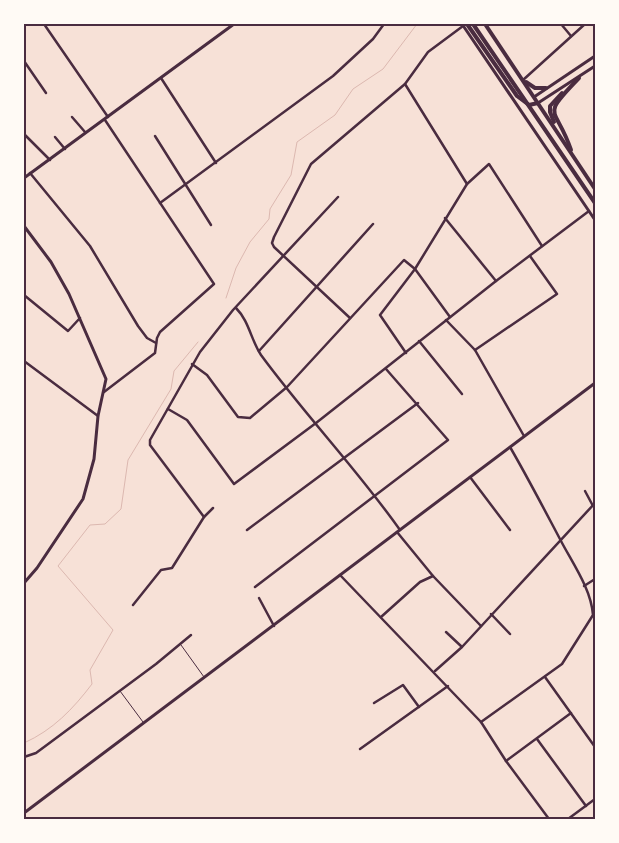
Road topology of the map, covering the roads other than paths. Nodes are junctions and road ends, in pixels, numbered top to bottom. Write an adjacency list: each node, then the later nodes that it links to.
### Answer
1 (44, 24): 23 (street)
2 (234, 24): 13 (street)
3 (384, 24): 33 (street)
4 (464, 24): 16 (street); 21 (main road); 42 (street)
5 (473, 24): 21 (main road)
6 (484, 24): 15 (main road)
7 (560, 24): 9 (street)
8 (584, 24): 9 (street)
9 (571, 37): 15 (street)
10 (595, 56): 17 (street)
11 (24, 61): 18 (street)
12 (595, 66): 14 (street)
13 (160, 78): 23 (street); 33 (street)
14 (579, 78): 20 (street); 31 (main road)
15 (522, 80): 17 (main road); 19 (main road)
16 (405, 84): 37 (street); 50 (street)
17 (546, 88): 19 (street)
18 (46, 94)
19 (534, 97): 20 (main road); 21 (main road)
20 (538, 104): 21 (main road); 31 (main road)
21 (529, 105): 41 (main road)
22 (72, 117): 27 (street)
23 (107, 119): 27 (street); 40 (street)
24 (24, 120): 25 (street)
25 (24, 128)
26 (24, 134): 32 (street)
27 (86, 134): 30 (street)
28 (155, 136): 36 (street)
29 (55, 138): 30 (street)
30 (65, 149): 32 (street)
31 (572, 155): 38 (main road)
32 (50, 160): 34 (street)
33 (216, 163): 36 (street)
34 (30, 174): 35 (street); 61 (street)
35 (24, 178)
36 (187, 184): 40 (street); 45 (street)
37 (467, 184): 43 (street); 48 (street)
38 (595, 189)
39 (338, 197): 50 (street)
40 (160, 203): 61 (street)
41 (595, 204)
42 (589, 211): 44 (street); 48 (street)
43 (445, 218): 51 (street); 52 (street)
44 (595, 220)
45 (211, 224)
46 (373, 224): 53 (street)
47 (24, 226): 57 (street)
48 (542, 246): 49 (street)
49 (530, 256): 52 (street); 62 (street)
50 (284, 257): 53 (street); 55 (street)
51 (415, 269): 56 (street); 58 (street); 64 (street)
52 (496, 281): 56 (street)
53 (317, 287): 58 (street); 63 (street)
54 (24, 295): 57 (street)
55 (236, 308): 63 (street); 66 (street)
56 (450, 317): 59 (street)
57 (80, 318): 70 (street)
58 (350, 318): 69 (street)
59 (446, 320): 60 (street); 62 (street)
60 (419, 341): 64 (street); 71 (street)
61 (156, 343): 70 (street)
62 (475, 350): 76 (street)
63 (259, 351): 69 (street)
64 (406, 352): 67 (street)
65 (24, 361): 74 (street)
66 (192, 364): 69 (street); 73 (street)
67 (386, 369): 72 (street); 75 (street)
68 (595, 383): 76 (street)
69 (287, 387): 75 (street)
70 (104, 392): 74 (street)
71 (462, 394)
72 (418, 404): 78 (street); 81 (street)
73 (168, 409): 75 (street); 84 (street)
74 (98, 416): 92 (street)
75 (316, 423): 78 (street)
76 (524, 436): 77 (street)
77 (510, 447): 79 (street); 88 (street)
78 (346, 458): 81 (street); 85 (street)
79 (470, 477): 86 (street); 87 (street)
80 (585, 490): 82 (street)
81 (375, 495): 87 (street); 94 (street)
82 (594, 504): 88 (street)
83 (213, 508): 84 (street)
84 (204, 517): 97 (street)
85 (246, 530)
86 (510, 530)
87 (398, 531): 89 (street); 90 (street)
88 (560, 540): 93 (street); 99 (street)
89 (340, 575): 101 (street); 102 (street)
90 (434, 576): 101 (street); 103 (street)
91 (595, 579): 93 (street)
92 (24, 583)
93 (584, 586): 98 (street)
94 (255, 587)
95 (259, 598): 102 (street)
96 (595, 603): 98 (street)
97 (133, 605)
98 (591, 605): 100 (street)
99 (491, 614): 103 (street); 105 (street)
100 (594, 616): 111 (street)
101 (381, 617): 109 (street)
102 (274, 626): 110 (street)
103 (481, 626): 108 (street)
104 (446, 632): 108 (street)
105 (510, 634)
106 (191, 635): 107 (street)
107 (181, 645): 110 (lane); 113 (street)
108 (462, 647): 109 (street)
109 (435, 671): 112 (street)
110 (205, 677): 117 (street)
111 (545, 677): 116 (street); 118 (street)
112 (448, 686): 115 (street); 118 (street)
113 (119, 690): 117 (lane); 122 (street)
114 (374, 703): 115 (street)
115 (419, 707): 121 (street)
116 (571, 713): 119 (street); 120 (street)
117 (144, 722): 126 (street)
118 (481, 722): 123 (street)
119 (537, 739): 123 (street); 125 (street)
120 (595, 747)
121 (360, 749)
122 (24, 757)
123 (506, 761): 127 (street)
124 (595, 800): 125 (street)
125 (586, 806): 128 (street)
126 (24, 813)
127 (550, 819)
128 (568, 819)

